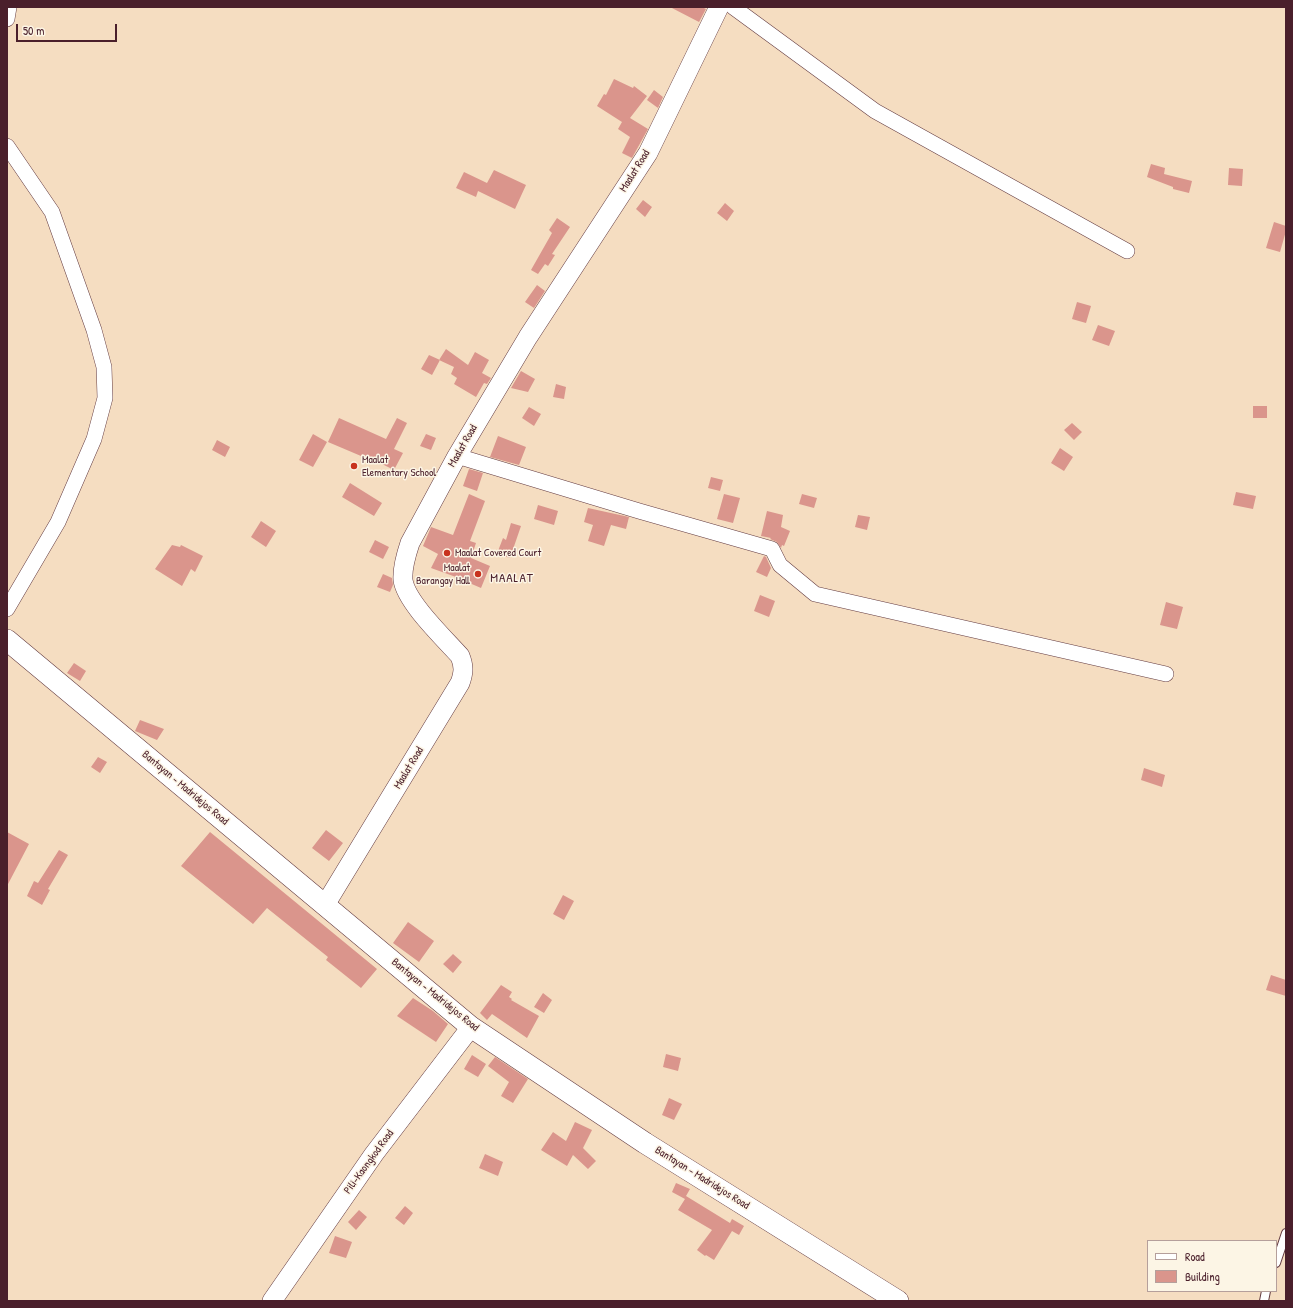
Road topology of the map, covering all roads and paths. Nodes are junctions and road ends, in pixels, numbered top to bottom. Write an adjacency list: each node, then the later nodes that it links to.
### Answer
1 (9, 7): 4 (street)
2 (719, 7): 7 (street, Maalat Road)
3 (733, 7): 6 (street)
4 (7, 19)
5 (7, 146): 8 (street)
6 (1127, 252)
7 (457, 456): 10 (street); 11 (street, Maalat Road)
8 (7, 609)
9 (7, 640): 11 (main road, Bantayan - Madridejos Road)
10 (1166, 674)
11 (325, 905): 12 (main road, Bantayan - Madridejos Road)
12 (471, 1027): 15 (street, Pili-Kaongkod Road); 16 (main road, Bantayan - Madridejos Road)
13 (1286, 1233): 14 (lane)
14 (1277, 1260)
15 (272, 1301)
16 (898, 1301)

